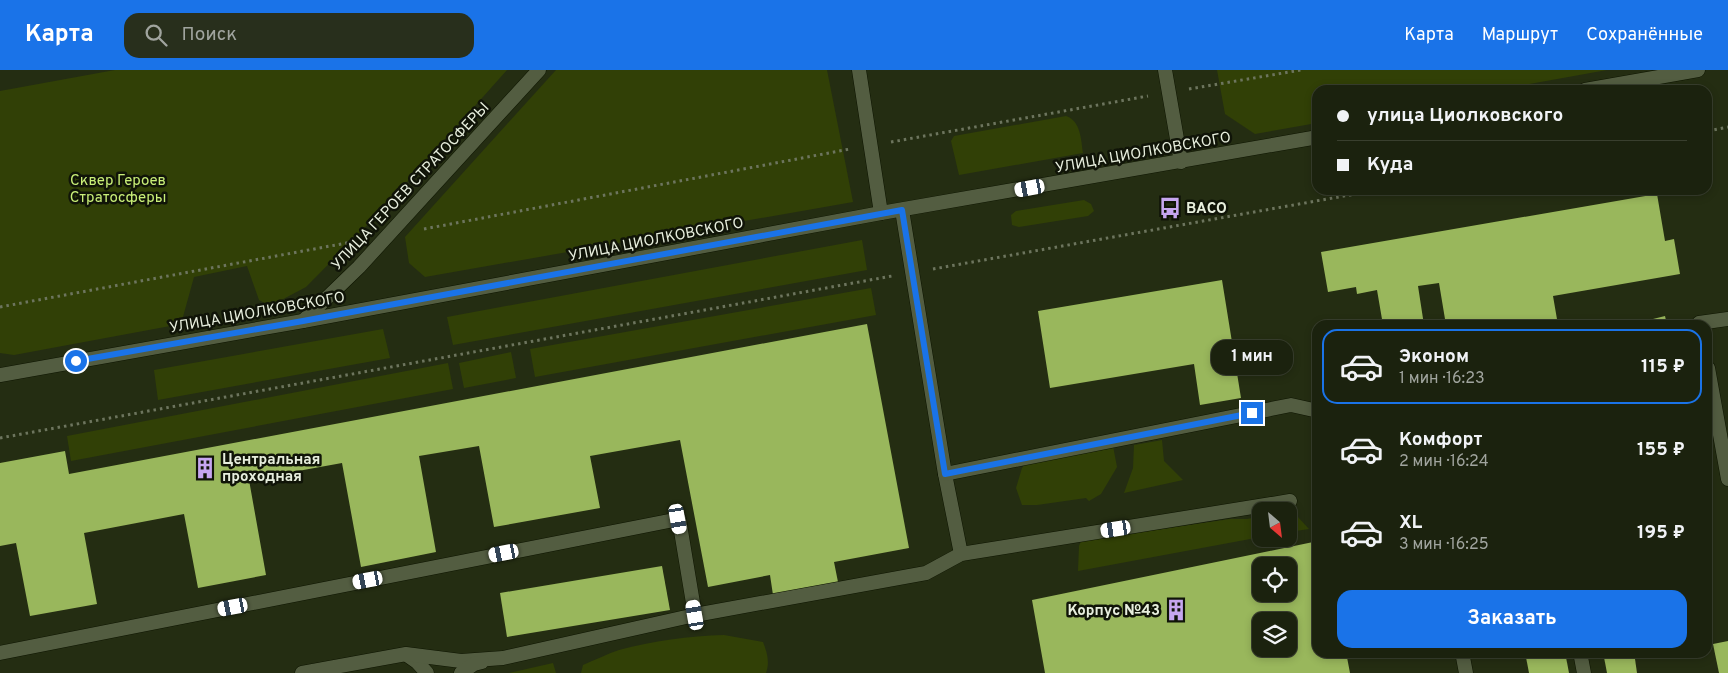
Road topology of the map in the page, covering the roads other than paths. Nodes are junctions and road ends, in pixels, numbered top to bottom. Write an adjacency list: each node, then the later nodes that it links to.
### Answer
1 (539, 70): 11 (street, УЛИЦА ГЕРОЕВ СТРАТОСФЕРЫ)
2 (859, 70): 9 (street)
3 (1165, 70): 7 (street)
4 (1698, 70): 5 (street)
5 (1613, 85)
6 (1312, 139): 7 (street, УЛИЦА ЦИОЛКОВСКОГО)
7 (1181, 162): 8 (street, УЛИЦА ЦИОЛКОВСКОГО)
8 (902, 210): 9 (street, УЛИЦА ЦИОЛКОВСКОГО); 16 (street)
9 (881, 213): 11 (street, УЛИЦА ЦИОЛКОВСКОГО)
10 (1728, 319): 12 (street)
11 (303, 321): 13 (street, УЛИЦА ЦИОЛКОВСКОГО)
12 (1712, 321)
13 (0, 375)
14 (1712, 390): 17 (street)
15 (1312, 410): 16 (street)
16 (945, 474): 19 (street)
17 (1728, 479)
18 (1252, 508): 19 (street)
19 (961, 554): 20 (street)
20 (695, 615): 21 (street); 23 (street)
21 (0, 653)
22 (406, 654): 23 (street); 26 (street); 27 (street)
23 (502, 658): 28 (street)
24 (1463, 658): 29 (street)
25 (1581, 658): 30 (street)
26 (302, 673)
27 (427, 673)
28 (461, 673)
29 (1466, 673)
30 (1584, 673)

